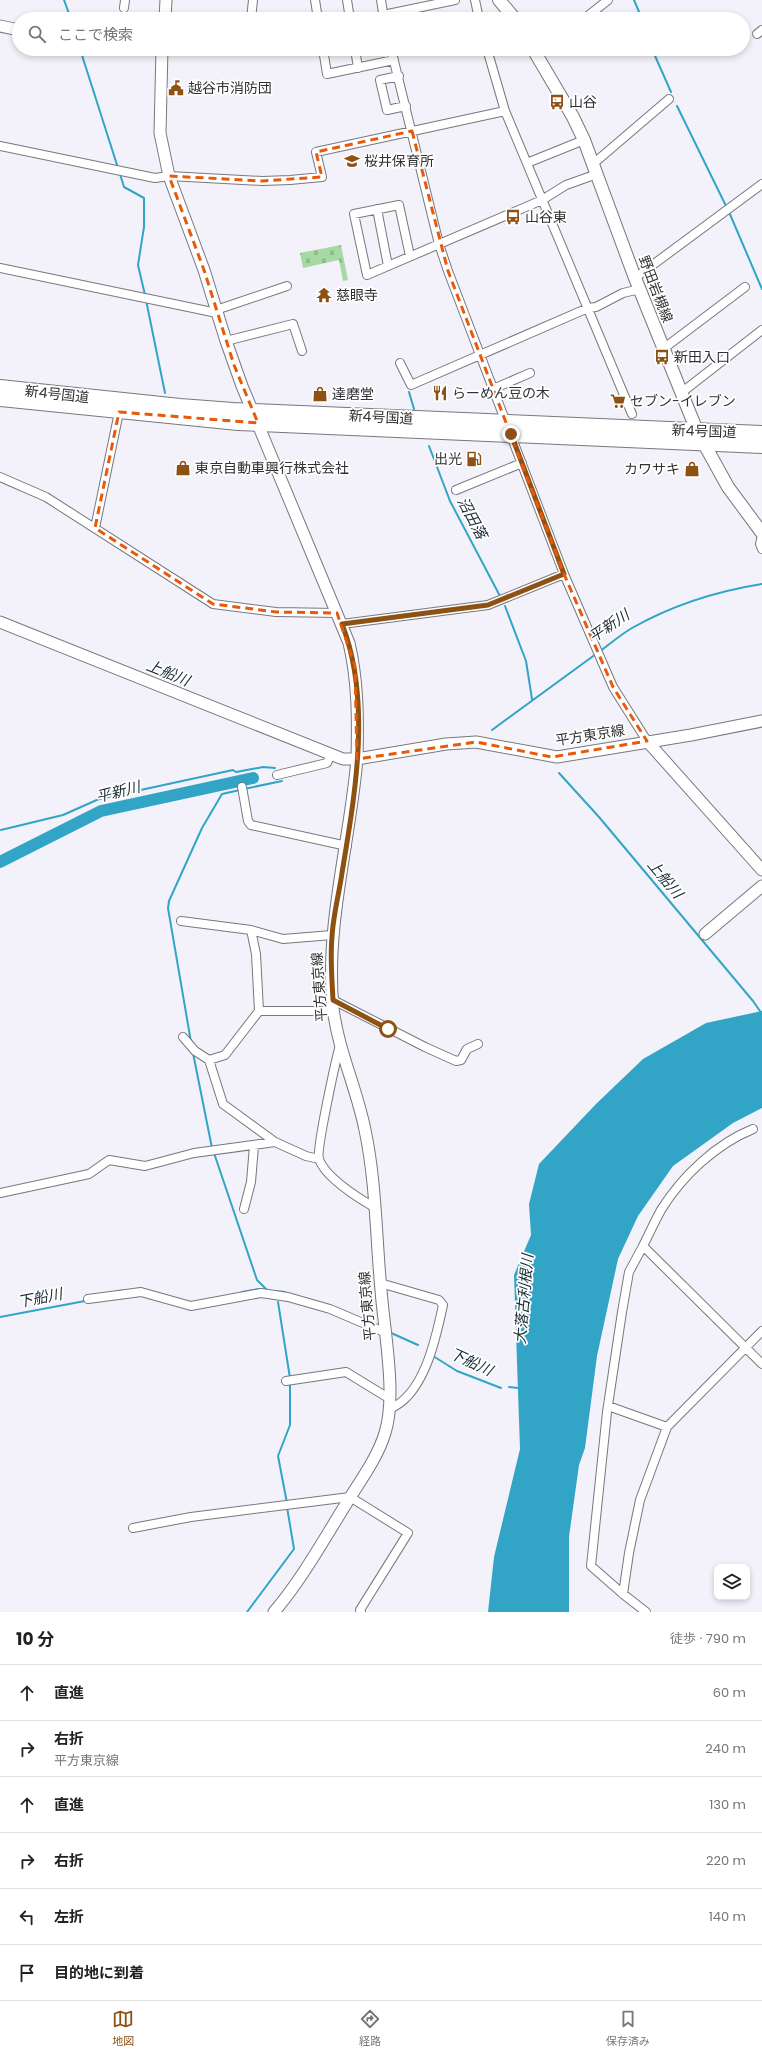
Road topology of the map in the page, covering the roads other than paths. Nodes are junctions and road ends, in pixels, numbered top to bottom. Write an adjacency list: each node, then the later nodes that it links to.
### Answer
1 (166, 0): 10 (street)
2 (253, 0): 11 (street)
3 (315, 0): 12 (street)
4 (348, 0): 13 (street)
5 (381, 0): 14 (street)
6 (456, 0): 15 (street)
7 (475, 0): 16 (street)
8 (499, 0): 17 (main road)
9 (608, 0): 18 (street)
10 (165, 12)
11 (252, 12)
12 (317, 12)
13 (349, 12)
14 (383, 12)
15 (405, 12)
16 (478, 12)
17 (509, 12)
18 (593, 12)
19 (0, 26): 20 (street)
20 (12, 29)
21 (162, 56): 38 (street)
22 (324, 56): 28 (street)
23 (356, 56): 28 (street)
24 (393, 56): 27 (street)
25 (489, 56): 32 (street)
26 (541, 56): 34 (main road, 野田岩槻線)
27 (394, 60): 28 (street); 29 (street)
28 (358, 68)
29 (399, 76): 31 (street); 31 (street)
30 (670, 99): 37 (street)
31 (406, 106): 33 (street)
32 (505, 111): 33 (street); 36 (street)
33 (412, 131): 38 (street); 42 (street)
34 (584, 140): 36 (street); 37 (main road, 野田岩槻線)
35 (0, 146): 38 (street)
36 (527, 163): 40 (street)
37 (595, 169): 40 (street); 46 (main road, 野田岩槻線)
38 (169, 176): 50 (street)
39 (762, 184): 46 (street)
40 (542, 200): 42 (street); 49 (street)
41 (377, 209): 43 (street); 44 (street); 44 (street)
42 (439, 244): 43 (street); 55 (street)
43 (410, 256): 44 (street)
44 (388, 266)
45 (0, 268): 50 (street)
46 (638, 284): 49 (street); 53 (main road, 野田岩槻線)
47 (287, 286): 50 (street)
48 (745, 287): 53 (street)
49 (588, 308): 55 (street); 62 (street)
50 (217, 312): 52 (street)
51 (762, 330): 59 (street)
52 (226, 342): 54 (street); 63 (street)
53 (663, 349): 59 (main road, 野田岩槻線)
54 (302, 351)
55 (480, 355): 56 (street); 58 (street)
56 (400, 363)
57 (530, 373): 58 (street)
58 (493, 389): 64 (street)
59 (680, 393): 66 (main road, 野田岩槻線)
60 (0, 398): 61 (highway, 新4号国道); 63 (highway, 新4号国道)
61 (120, 412): 63 (highway, 新4号国道); 71 (street)
62 (632, 414)
63 (255, 417): 64 (highway, 新4号国道); 75 (street)
64 (508, 428): 66 (highway, 新4号国道); 68 (street)
65 (762, 433): 66 (highway, 新4号国道)
66 (700, 437): 67 (highway, 新4号国道); 72 (main road, 野田岩槻線)
67 (762, 446)
68 (522, 463): 70 (street); 74 (street)
69 (0, 477): 71 (street)
70 (456, 490)
71 (95, 528): 75 (street)
72 (762, 534): 73 (street)
73 (762, 549)
74 (564, 574): 77 (street); 79 (street)
75 (337, 613): 77 (street)
76 (0, 622): 80 (street)
77 (342, 624): 81 (street)
78 (762, 721): 79 (street, 平方東京線)
79 (647, 741): 81 (street, 平方東京線); 85 (street)
80 (331, 754): 81 (street); 82 (street)
81 (357, 759): 84 (street, 平方東京線)
82 (277, 775)
83 (242, 787): 84 (street)
84 (346, 846): 90 (street, 平方東京線)
85 (762, 870)
86 (762, 886): 89 (street)
87 (181, 921): 88 (street)
88 (251, 930): 90 (street); 92 (street)
89 (704, 934)
90 (332, 935): 91 (street, 平方東京線)
91 (333, 1006): 92 (street); 94 (street); 95 (street, 平方東京線)
92 (259, 1011): 96 (street)
93 (183, 1037): 96 (street)
94 (478, 1044)
95 (340, 1045): 100 (street); 102 (street, 平方東京線)
96 (209, 1060): 98 (street)
97 (753, 1129): 104 (street)
98 (275, 1142): 99 (street); 100 (street)
99 (254, 1146): 101 (street); 103 (street)
100 (319, 1159): 102 (street)
101 (0, 1193)
102 (374, 1207): 105 (street, 平方東京線)
103 (244, 1209)
104 (643, 1246): 109 (street); 113 (street)
105 (380, 1283): 108 (street, 平方東京線); 112 (street)
106 (88, 1299): 108 (street)
107 (762, 1331): 109 (street)
108 (384, 1332): 112 (street, 平方東京線)
109 (745, 1349): 110 (street); 114 (street)
110 (762, 1364)
111 (286, 1381): 112 (street)
112 (389, 1404): 115 (street, 平方東京線)
113 (608, 1406): 114 (street); 117 (street)
114 (667, 1427): 117 (street)
115 (350, 1498): 116 (street); 118 (street, 平方東京線); 119 (street)
116 (133, 1528)
117 (623, 1594): 120 (street)
118 (274, 1612)
119 (361, 1612)
120 (646, 1612)

